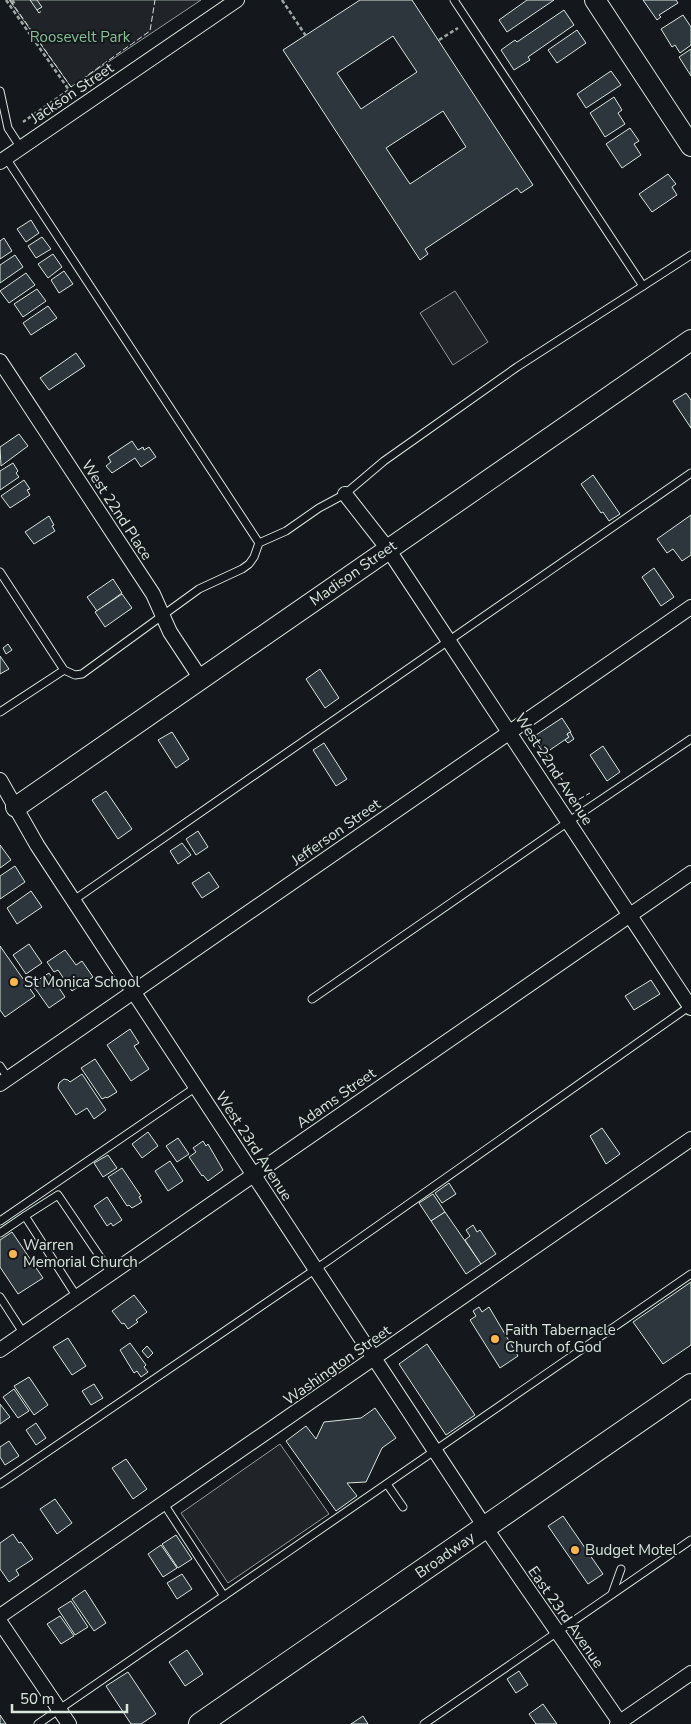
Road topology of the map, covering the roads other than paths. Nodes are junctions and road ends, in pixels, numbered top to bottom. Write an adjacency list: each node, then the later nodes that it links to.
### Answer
1 (237, 0): 6 (street, Jackson Street)
2 (454, 0): 9 (lane)
3 (595, 0): 5 (street)
4 (0, 91): 6 (lane)
5 (691, 146)
6 (21, 148): 7 (street, Jackson Street)
7 (3, 160): 14 (lane)
8 (691, 255): 9 (lane)
9 (643, 286): 13 (lane)
10 (691, 340): 15 (street, Madison Street)
11 (0, 361): 18 (street, West 22nd Place)
12 (691, 473): 19 (lane)
13 (345, 494): 14 (lane); 15 (street, West 22nd Avenue)
14 (259, 543): 18 (lane)
15 (388, 549): 19 (street, West 22nd Avenue); 21 (street, Madison Street)
16 (0, 572): 20 (lane)
17 (691, 607): 23 (street, Jefferson Street)
18 (162, 616): 20 (lane); 21 (street, West 22nd Place)
19 (450, 641): 23 (street, West 22nd Avenue); 29 (lane)
20 (64, 670): 22 (lane)
21 (201, 679): 26 (street, Madison Street)
22 (0, 712)
23 (510, 732): 27 (street, West 22nd Avenue); 31 (street, Jefferson Street)
24 (691, 739): 27 (lane)
25 (0, 780): 26 (street, West 23rd Avenue)
26 (16, 807): 29 (street, West 23rd Avenue)
27 (568, 822): 30 (street, West 22nd Avenue); 32 (lane)
28 (691, 873): 30 (street, Adams Street)
29 (74, 900): 31 (street, West 23rd Avenue)
30 (630, 916): 33 (street, West 22nd Avenue); 38 (street, Adams Street)
31 (134, 991): 35 (street, Jefferson Street); 36 (street, West 23rd Avenue)
32 (312, 999)
33 (691, 1007): 42 (lane)
34 (0, 1066): 35 (lane)
35 (4, 1081)
36 (196, 1086): 38 (street, West 23rd Avenue); 40 (lane)
37 (691, 1139): 49 (street, Washington Street)
38 (254, 1174): 42 (street, West 23rd Avenue); 43 (street, Adams Street)
39 (25, 1216): 41 (lane); 43 (lane); 46 (lane)
40 (0, 1221)
41 (0, 1233)
42 (316, 1269): 49 (street, West 23rd Avenue); 52 (lane)
43 (111, 1274): 46 (street, Adams Street)
44 (691, 1274): 51 (lane)
45 (0, 1297): 47 (lane)
46 (77, 1297): 47 (street, Adams Street)
47 (24, 1334): 48 (street, Adams Street)
48 (0, 1350)
49 (376, 1358): 51 (street, West 23rd Avenue); 54 (street, Washington Street)
50 (691, 1385): 56 (main road, Broadway)
51 (436, 1450): 53 (lane); 56 (street, West 23rd Avenue)
52 (0, 1484)
53 (387, 1484): 55 (lane); 60 (lane)
54 (164, 1504): 60 (lane); 61 (street, Washington Street)
55 (403, 1507)
56 (485, 1527): 63 (street, East 23rd Avenue); 69 (main road, Broadway)
57 (691, 1540): 59 (lane)
58 (621, 1569): 59 (lane)
59 (611, 1595): 63 (lane)
60 (224, 1596): 65 (lane)
61 (0, 1616)
62 (0, 1622): 65 (street)
63 (557, 1632): 66 (street, East 23rd Avenue); 70 (lane)
64 (691, 1673): 66 (street)
65 (59, 1710): 67 (lane); 68 (street)
66 (619, 1723)
67 (38, 1724)
68 (68, 1724)
69 (200, 1724)
70 (424, 1724)

